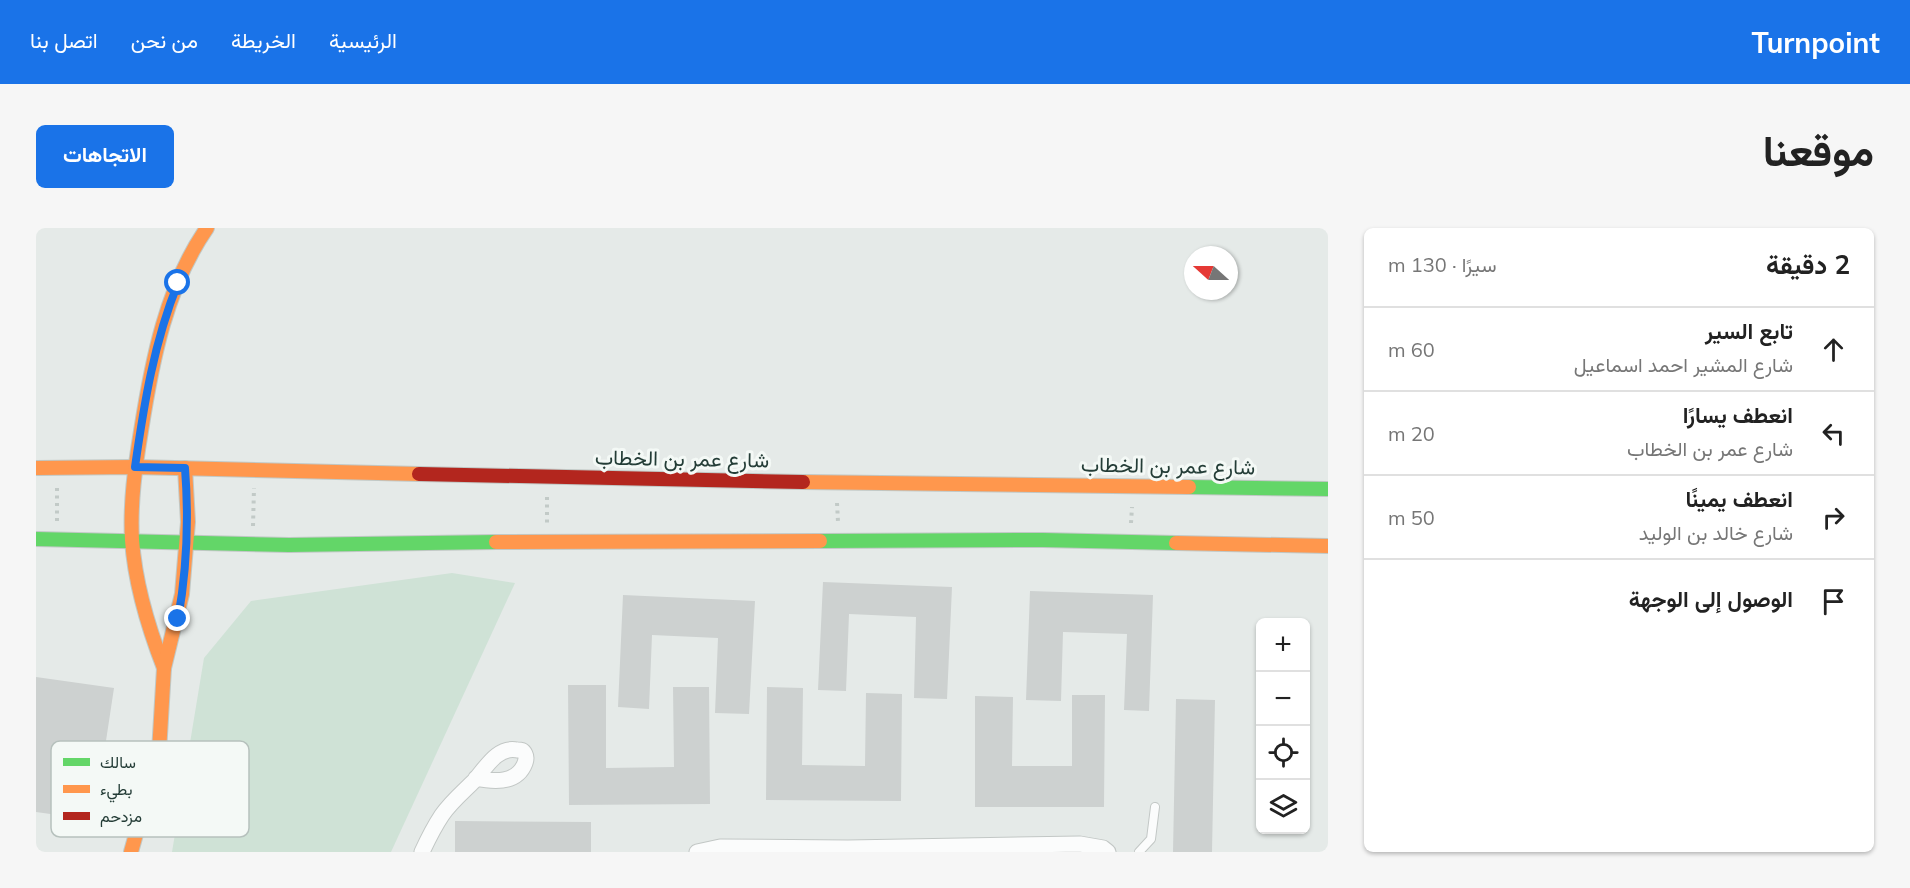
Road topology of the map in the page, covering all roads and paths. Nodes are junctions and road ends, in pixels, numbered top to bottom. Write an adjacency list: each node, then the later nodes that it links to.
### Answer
1 (207, 228): 2 (street)
2 (135, 467): 4 (street, شارع عمر بن الخطاب); 5 (street, شارع عمر بن الخطاب); 13 (street)
3 (36, 468): 4 (street, شارع عمر بن الخطاب)
4 (57, 468): 12 (path)
5 (185, 468): 6 (street, شارع عمر بن الخطاب); 17 (street)
6 (254, 470): 7 (street, شارع عمر بن الخطاب); 18 (path)
7 (547, 477): 8 (street, شارع عمر بن الخطاب); 14 (path)
8 (837, 481): 9 (street, شارع عمر بن الخطاب); 15 (path)
9 (1132, 486): 10 (street, شارع عمر بن الخطاب); 16 (path)
10 (1328, 489)
11 (36, 539): 12 (street)
12 (56, 539): 13 (street)
13 (132, 541): 17 (street); 20 (street)
14 (547, 541): 15 (street); 18 (street)
15 (838, 541): 16 (street)
16 (1130, 542): 19 (street)
17 (187, 544): 18 (street); 20 (street)
18 (252, 545)
19 (1328, 546)
20 (164, 668): 21 (street)
21 (160, 741)
22 (476, 778): 27 (street)
23 (1155, 807): 30 (lane)
24 (135, 837): 26 (street)
25 (848, 850): 28 (street); 29 (street)
26 (131, 852)
27 (422, 852)
28 (697, 852)
29 (1108, 852)
30 (1139, 852)

